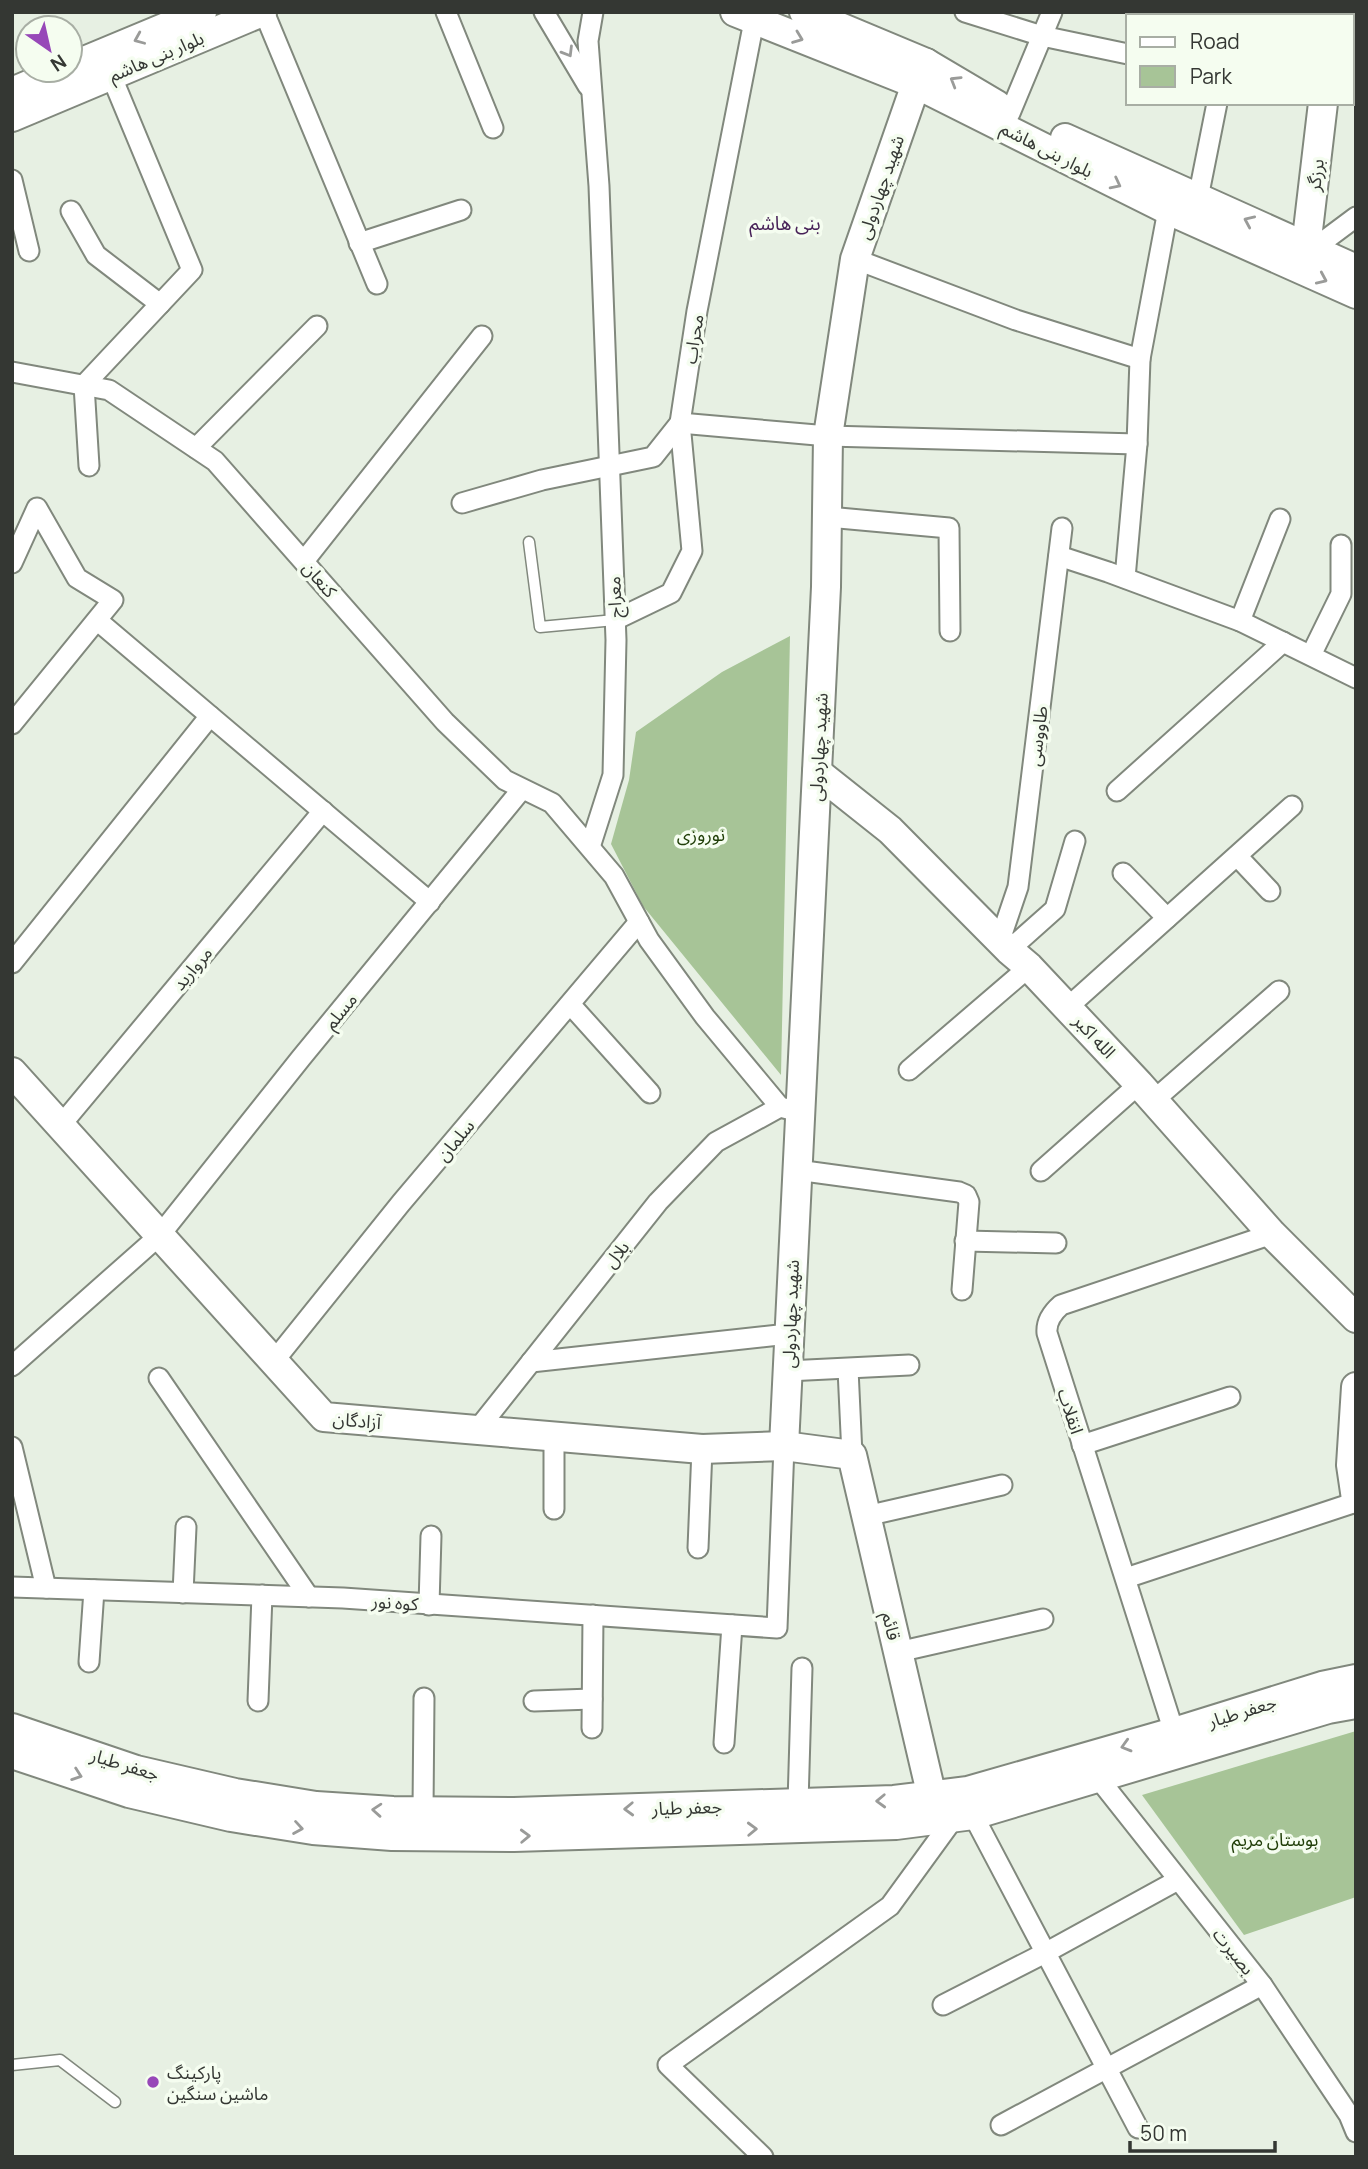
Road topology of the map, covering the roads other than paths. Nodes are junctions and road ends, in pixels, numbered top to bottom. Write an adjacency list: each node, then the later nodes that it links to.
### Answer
1 (202, 12): 12 (street, بلوار بنی هاشم, one-way to 12)
2 (263, 12): 14 (street, بلوار بنی هاشم); 29 (street)
3 (446, 12): 22 (street)
4 (544, 12): 17 (street, معراج, one-way to 17)
5 (593, 12): 17 (street)
6 (804, 12): 13 (street, بلوار بنی هاشم)
7 (965, 12): 10 (street)
8 (1052, 12): 10 (street)
9 (744, 17): 13 (street, بلوار بنی هاشم, one-way to 13); 42 (street, محراب)
10 (1042, 36): 11 (street); 20 (street)
11 (1126, 54)
12 (84, 61)
13 (921, 73): 20 (street, بلوار بنی هاشم, one-way to 13); 26 (street, بلوار بنی هاشم, one-way to 26); 32 (street, شهید چهاردولی)
14 (111, 75): 21 (street, بلوار بنی هاشم); 36 (street)
15 (31, 84): 16 (street)
16 (12, 92)
17 (592, 92): 47 (street, معراج)
18 (1217, 105): 24 (street)
19 (1323, 105): 30 (street, برزگر)
20 (1010, 113): 24 (street, بلوار بنی هاشم)
21 (12, 117)
22 (493, 128)
23 (12, 180): 31 (street)
24 (1198, 198): 30 (street, بلوار بنی هاشم, one-way to 24)
25 (461, 210): 29 (street)
26 (1168, 210): 35 (street, بلوار بنی هاشم, one-way to 35); 39 (street)
27 (71, 211): 36 (street)
28 (1356, 217): 30 (street)
29 (359, 243): 34 (street)
30 (1310, 248): 33 (street, بلوار بنی هاشم)
31 (29, 251)
32 (855, 259): 39 (street); 43 (street, شهید چهاردولی)
33 (1356, 269)
34 (377, 284)
35 (1356, 294)
36 (160, 304): 41 (street)
37 (317, 326): 45 (street)
38 (482, 336): 55 (street)
39 (1140, 359): 44 (street)
40 (12, 372): 41 (street, کنعان)
41 (85, 385): 45 (street, کنعان); 46 (street)
42 (680, 423): 43 (street); 47 (street); 59 (street, محراب)
43 (828, 436): 44 (street); 49 (street, شهید چهاردولی)
44 (1137, 444): 57 (street)
45 (196, 447): 55 (street, کنعان)
46 (89, 466)
47 (609, 466): 48 (street); 59 (street, معراج)
48 (462, 503)
49 (828, 517): 62 (street); 68 (street, شهید چهاردولی)
50 (1280, 519): 61 (street)
51 (1062, 528): 54 (street, طاووسی)
52 (529, 542): 59 (lane)
53 (1340, 545): 58 (street)
54 (1059, 556): 57 (street); 81 (street, طاووسی)
55 (304, 561): 69 (street, کنعان)
56 (12, 563): 60 (street)
57 (1125, 578): 61 (street)
58 (1348, 598): 64 (street)
59 (615, 620): 74 (street, معراج)
60 (98, 621): 66 (street); 67 (street)
61 (1240, 621): 63 (street)
62 (950, 631)
63 (1283, 642): 65 (street); 70 (street)
64 (1315, 647)
65 (1356, 678)
66 (210, 716): 72 (street); 82 (street)
67 (12, 724)
68 (817, 772): 81 (street, الله اکبر); 90 (street, شهید چهاردولی)
69 (522, 789): 74 (street, کنعان); 78 (street, مسلم)
70 (1118, 791)
71 (1292, 806): 75 (street)
72 (323, 811): 78 (street); 91 (street, مروارید)
73 (1075, 841): 81 (street)
74 (590, 847): 80 (street)
75 (1237, 856): 77 (street); 79 (street)
76 (1123, 873): 79 (street)
77 (1270, 891)
78 (430, 902): 95 (street, مسلم)
79 (1167, 918): 85 (street)
80 (639, 922): 84 (street, سلمان); 90 (street)
81 (1013, 952): 85 (street, الله اکبر); 86 (street)
82 (12, 963)
83 (1279, 991): 88 (street)
84 (570, 1004): 89 (street); 101 (street, سلمان)
85 (1068, 1007): 88 (street, الله اکبر)
86 (909, 1070)
87 (12, 1072): 91 (street, آزادگان)
88 (1146, 1092): 93 (street); 94 (street, الله اکبر)
89 (650, 1093)
90 (790, 1110): 92 (street, شهید چهاردولی); 102 (street, بلال)
91 (61, 1125): 95 (street, آزادگان)
92 (797, 1170): 96 (street); 100 (street, شهید چهاردولی)
93 (1041, 1171)
94 (1272, 1234): 99 (street, الله اکبر); 113 (street, انقلاب)
95 (160, 1235): 101 (street, آزادگان); 103 (street, مسلم)
96 (965, 1241): 97 (street); 98 (street)
97 (1056, 1243)
98 (962, 1290)
99 (1356, 1318)
100 (788, 1334): 102 (street); 106 (street, شهید چهاردولی)
101 (274, 1361): 110 (street, آزادگان)
102 (531, 1362): 110 (street, بلال)
103 (12, 1366)
104 (909, 1366): 105 (street)
105 (848, 1369): 106 (street); 116 (street)
106 (787, 1371): 112 (street, شهید چهاردولی)
107 (159, 1378): 130 (street)
108 (1356, 1387): 118 (street)
109 (1230, 1397): 113 (street)
110 (477, 1430): 111 (street, آزادگان)
111 (554, 1437): 115 (street, آزادگان); 119 (street)
112 (784, 1446): 115 (street, آزادگان); 116 (street, آزادگان); 134 (street, کوه نور)
113 (1082, 1446): 124 (street, انقلاب)
114 (12, 1447): 126 (street)
115 (702, 1449): 123 (street)
116 (852, 1455): 120 (street, قائم)
117 (1002, 1485): 120 (street)
118 (1356, 1500): 124 (street)
119 (554, 1509)
120 (866, 1516): 135 (street, قائم)
121 (186, 1527): 128 (street)
122 (431, 1536): 131 (street)
123 (698, 1548)
124 (1126, 1578): 146 (street, انقلاب)
125 (12, 1587): 126 (street, کوه نور)
126 (46, 1588): 127 (street, کوه نور)
127 (94, 1590): 128 (street, کوه نور); 136 (street)
128 (183, 1593): 129 (street, کوه نور)
129 (262, 1595): 130 (street, کوه نور); 141 (street)
130 (309, 1597): 131 (street, کوه نور)
131 (429, 1605): 132 (street, کوه نور)
132 (593, 1615): 134 (street, کوه نور); 140 (street)
133 (1043, 1619): 135 (street)
134 (732, 1625): 147 (street)
135 (898, 1653): 151 (street, قائم)
136 (89, 1662)
137 (802, 1668): 152 (street)
138 (1356, 1679): 146 (street, جعفر طیار)
139 (424, 1698): 153 (street)
140 (592, 1699): 142 (street); 145 (street)
141 (258, 1701)
142 (534, 1701)
143 (1356, 1704): 149 (street, جعفر طیار)
144 (12, 1728): 150 (street, جعفر طیار)
145 (592, 1728)
146 (1174, 1732): 151 (street, جعفر طیار, one-way to 151)
147 (724, 1743)
148 (12, 1754): 150 (street, جعفر طیار, one-way to 150)
149 (1099, 1779): 154 (street, جعفر طیار); 155 (street, بصیرت)
150 (130, 1780): 153 (street, جعفر طیار, one-way to 150); 154 (street, جعفر طیار, one-way to 154)
151 (932, 1797): 152 (street, جعفر طیار, one-way to 152)
152 (798, 1803): 153 (street, جعفر طیار, one-way to 153)
153 (423, 1811)
154 (964, 1816): 156 (street); 165 (street)
155 (1178, 1880): 156 (street); 157 (street, بصیرت)
156 (1045, 1953): 158 (street); 160 (street)
157 (1262, 1985): 160 (street); 162 (street, بصیرت)
158 (943, 2005)
159 (12, 2066): 161 (lane)
160 (1106, 2068): 163 (street); 164 (street)
161 (115, 2102)
162 (1353, 2119)
163 (1001, 2124)
164 (1138, 2128)
165 (763, 2157)

